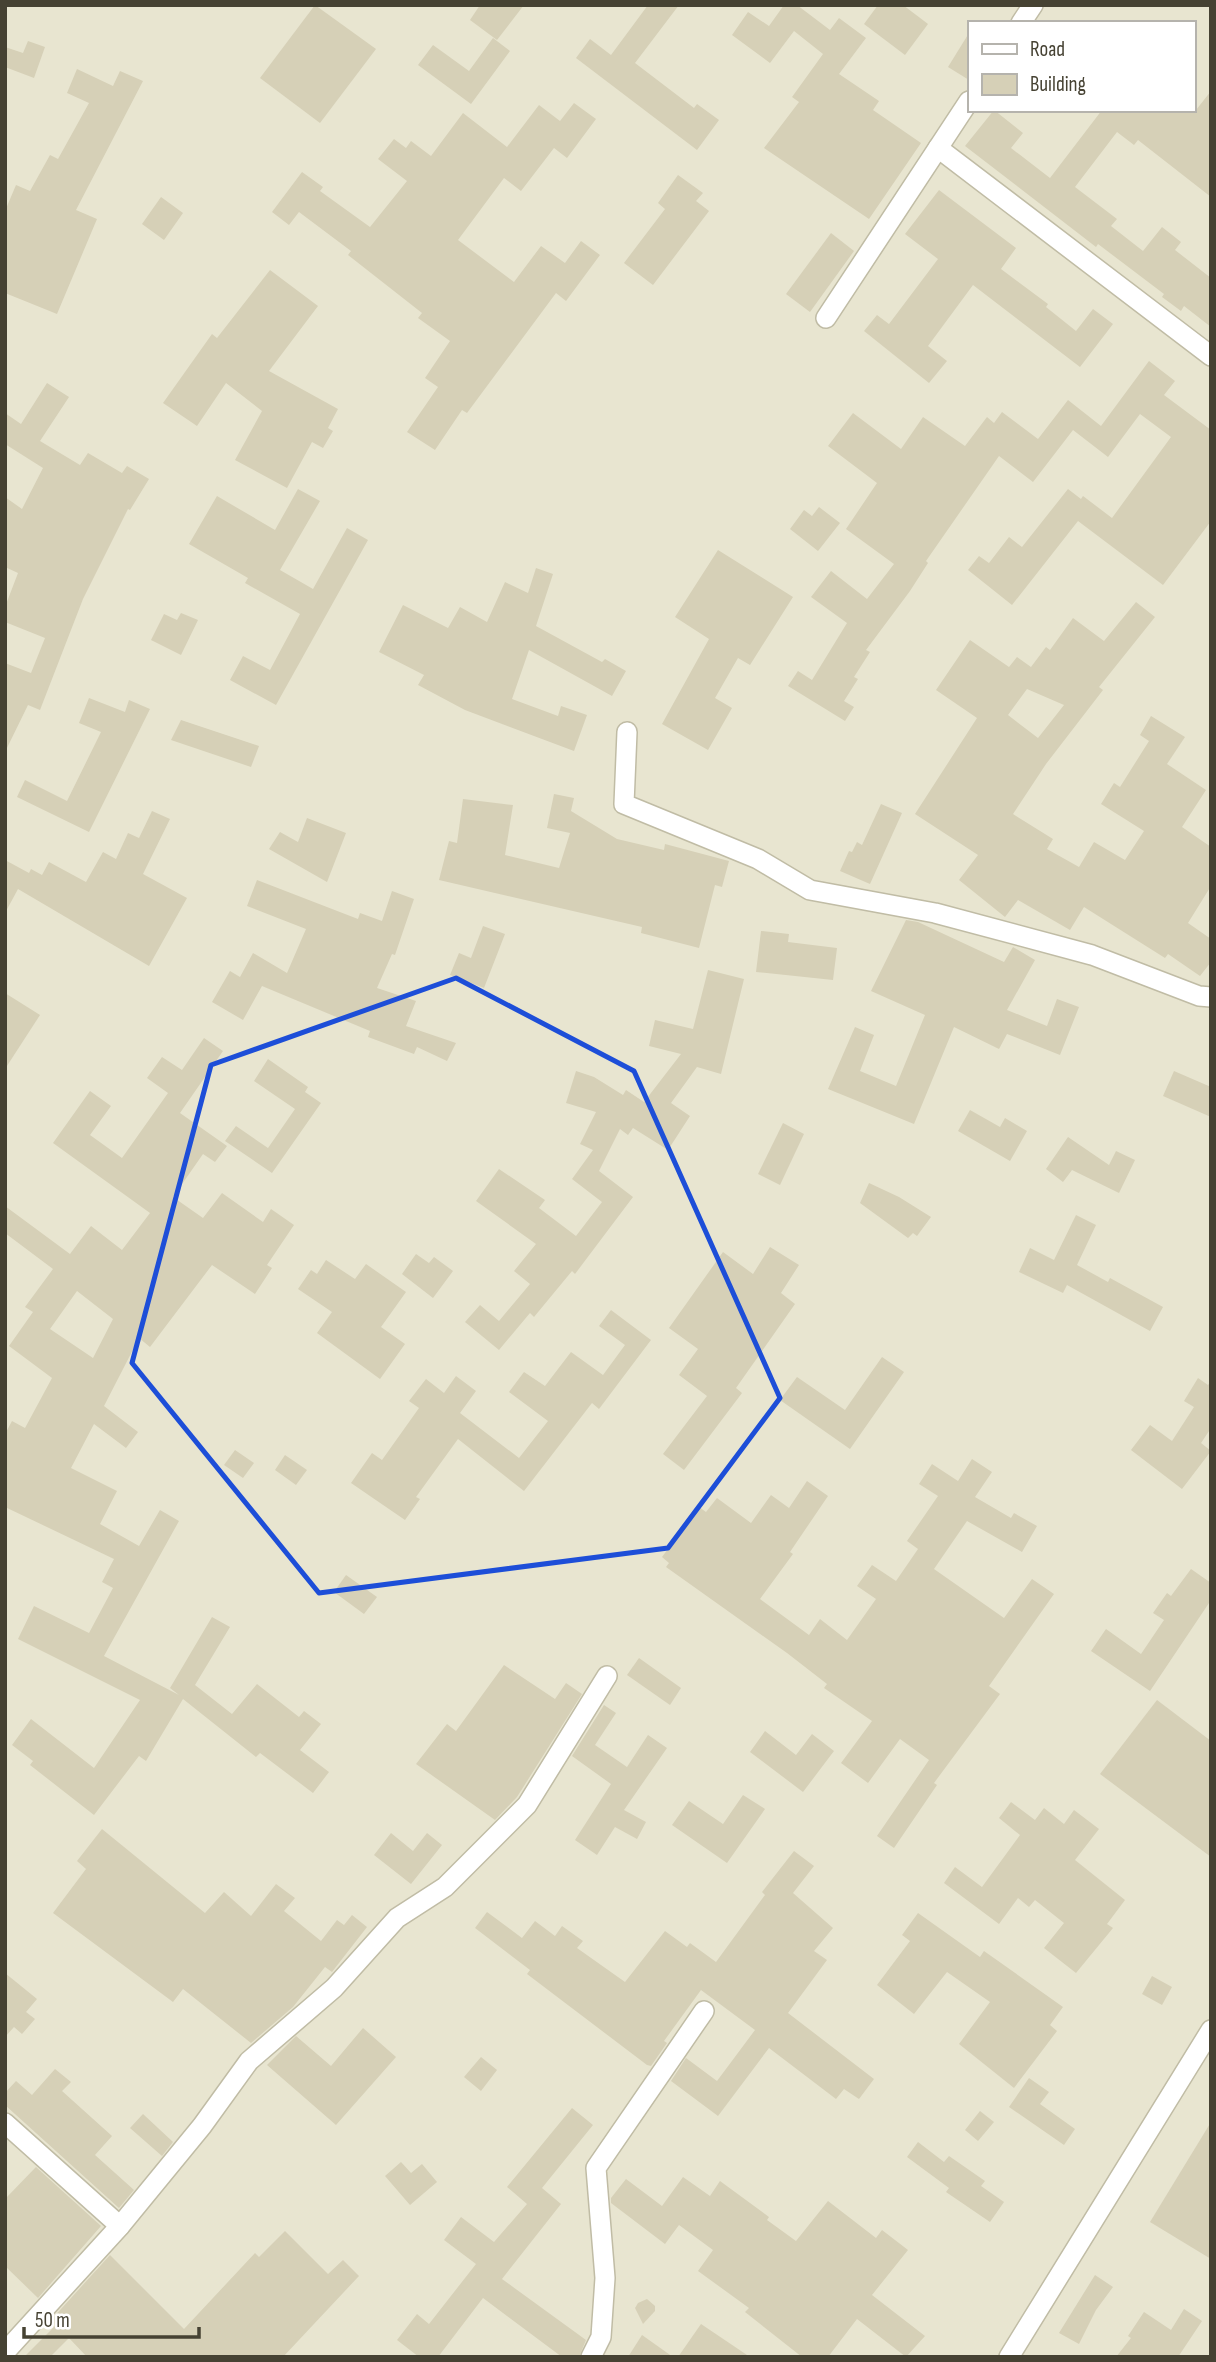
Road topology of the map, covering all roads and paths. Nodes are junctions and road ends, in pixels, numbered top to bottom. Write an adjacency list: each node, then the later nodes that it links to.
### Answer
1 (1032, 5): 2 (street)
2 (1022, 21)
3 (968, 103): 4 (street)
4 (938, 148): 5 (street); 6 (street)
5 (826, 318)
6 (1211, 356)
7 (627, 732): 8 (street)
8 (1211, 997)
9 (607, 1676): 13 (street)
10 (704, 2011): 15 (street)
11 (1211, 2031): 16 (street)
12 (5, 2123): 13 (street)
13 (120, 2226): 14 (street)
14 (5, 2352)
15 (591, 2357)
16 (1009, 2357)

